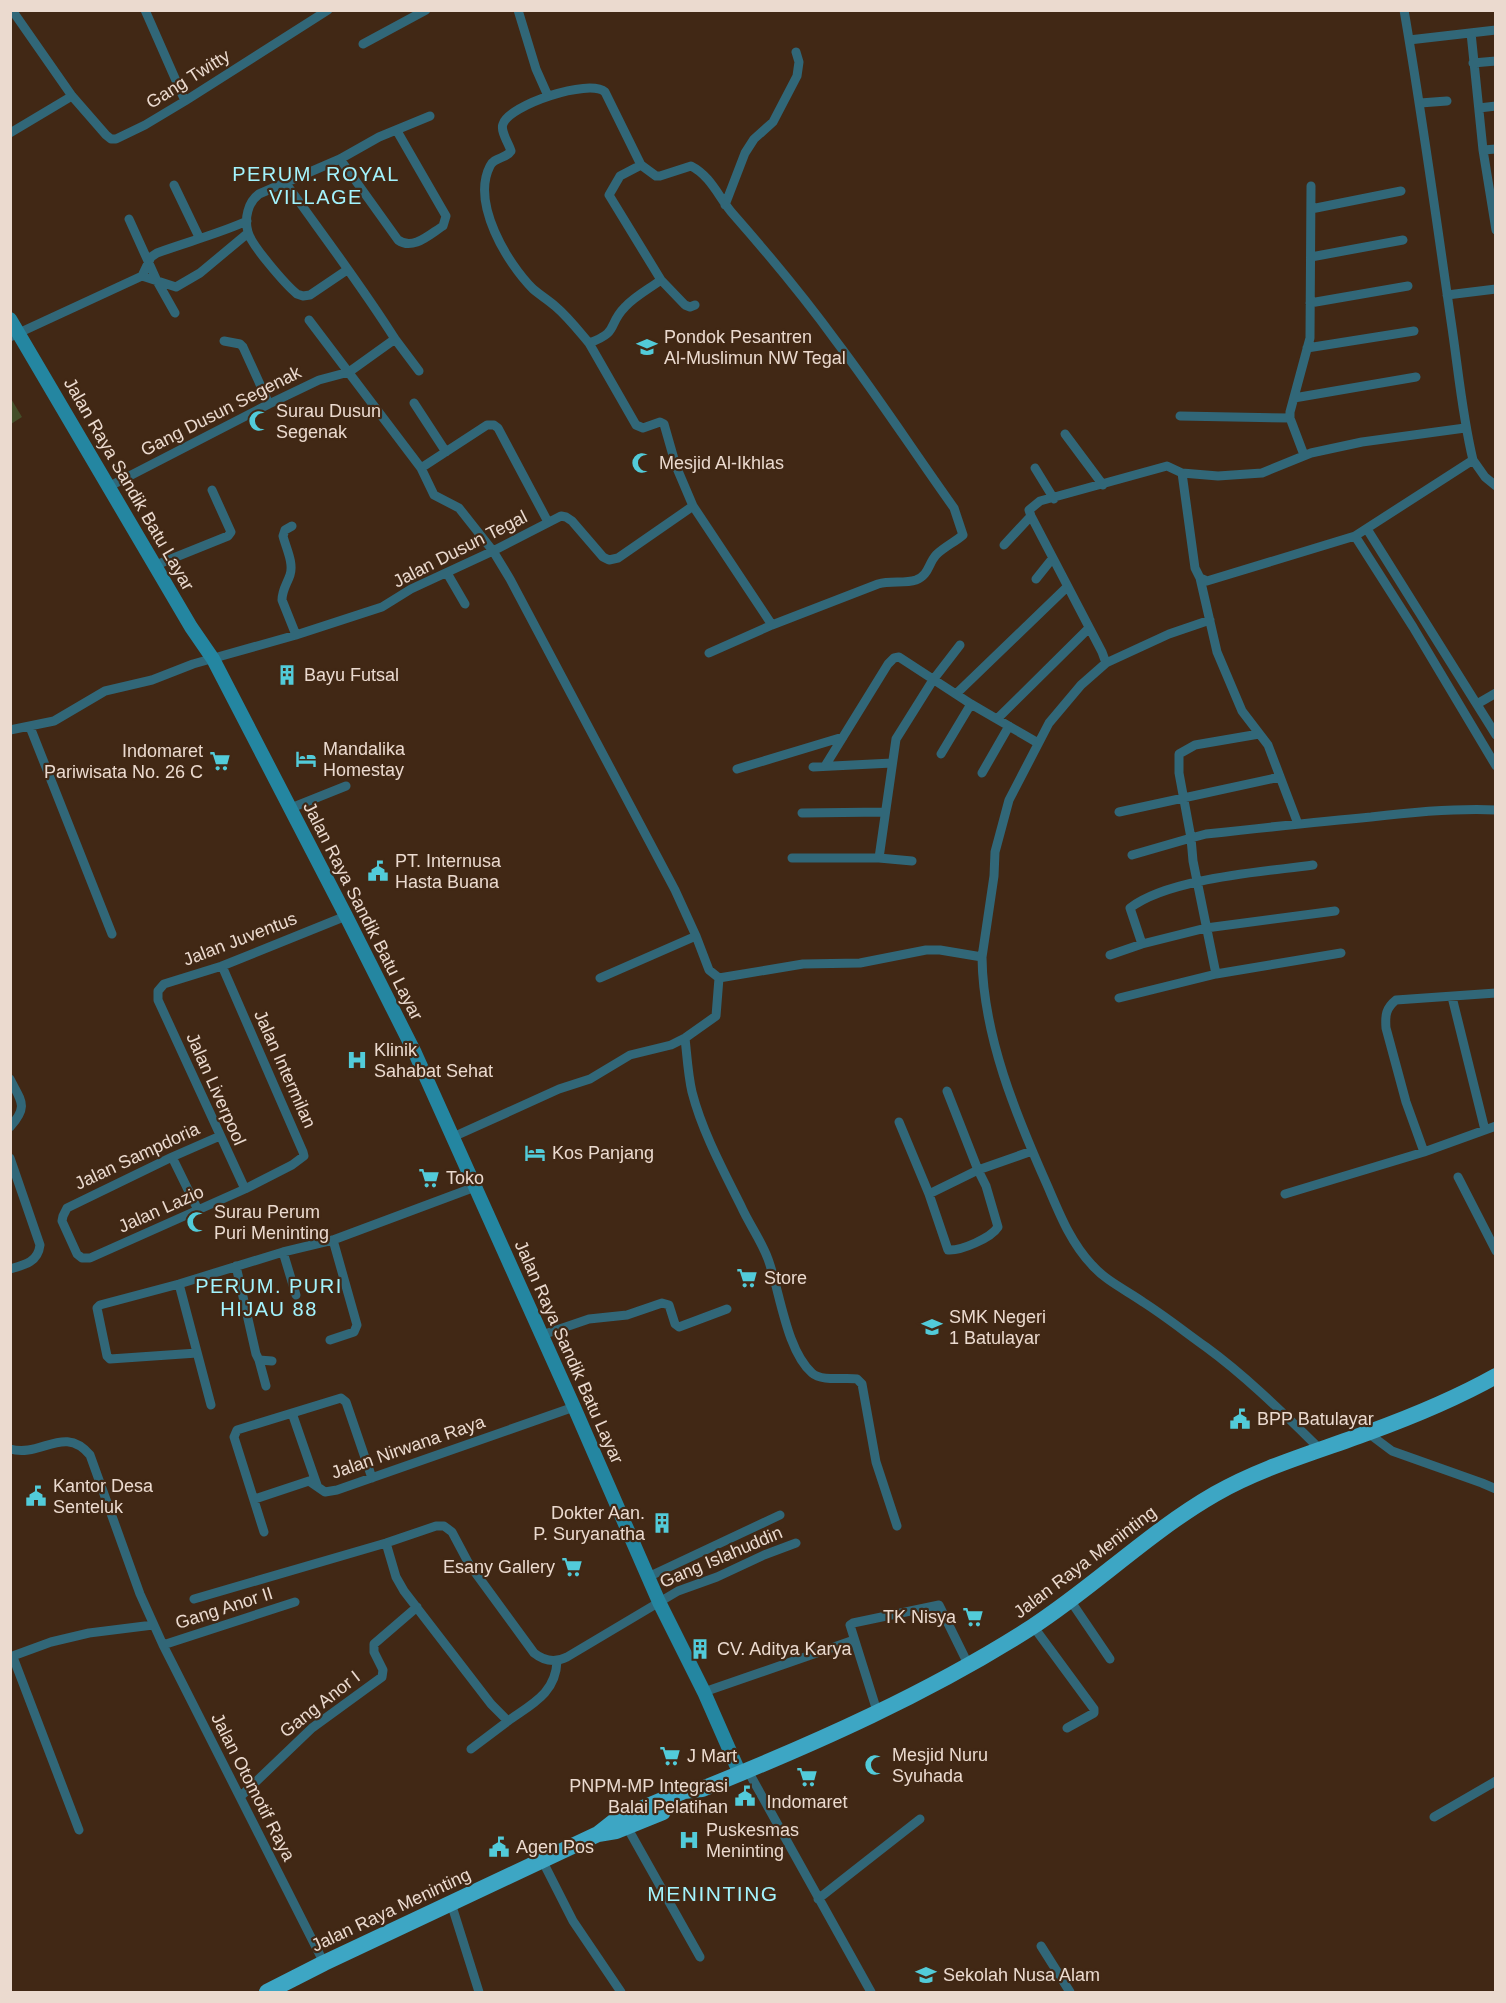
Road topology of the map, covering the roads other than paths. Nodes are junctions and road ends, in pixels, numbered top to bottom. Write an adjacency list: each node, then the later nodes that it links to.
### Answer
1 (12, 10): 14 (street, Gang Twitty)
2 (145, 10): 16 (street)
3 (328, 10): 16 (street, Gang Twitty)
4 (426, 10): 10 (street)
5 (518, 10): 15 (street)
6 (1404, 10): 9 (street)
7 (1496, 30): 8 (street)
8 (1471, 33): 9 (street); 13 (street)
9 (1409, 40): 18 (street)
10 (363, 44)
11 (796, 52): 33 (street)
12 (1496, 61): 13 (street)
13 (1473, 63): 20 (street)
14 (72, 96): 16 (street, Gang Twitty); 23 (street)
15 (548, 96): 27 (street); 59 (street)
16 (184, 101)
17 (1447, 101): 18 (street)
18 (1420, 103): 49 (street)
19 (1496, 106): 20 (street)
20 (1479, 108): 25 (street)
21 (430, 116): 22 (street)
22 (397, 131): 26 (street); 26 (street)
23 (10, 133)
24 (1496, 149): 25 (street)
25 (1483, 150): 32 (street)
26 (340, 159): 28 (street)
27 (640, 165): 33 (street); 46 (street)
28 (285, 182): 36 (street); 43 (street)
29 (174, 184): 39 (street)
30 (1311, 186): 34 (street)
31 (1401, 191): 34 (street)
32 (1493, 196): 37 (street)
33 (725, 205): 99 (street)
34 (1311, 209): 41 (street)
35 (129, 219): 42 (street)
36 (247, 221): 38 (street); 39 (street)
37 (1496, 230)
38 (248, 233): 43 (street); 45 (street)
39 (199, 237): 42 (street)
40 (1403, 240): 41 (street)
41 (1311, 257): 50 (street)
42 (149, 262): 44 (street); 45 (street)
43 (346, 270): 57 (street)
44 (142, 276): 45 (street); 56 (street)
45 (157, 280): 52 (street)
46 (661, 280): 51 (street); 59 (street)
47 (1408, 286): 50 (street)
48 (1496, 289): 49 (street)
49 (1448, 295): 69 (street)
50 (1310, 303): 60 (street)
51 (695, 305)
52 (175, 313)
53 (10, 319): 56 (main road, Jalan Raya Sandik Batu Layar)
54 (309, 320): 62 (street)
55 (1414, 331): 60 (street)
56 (15, 335): 78 (main road, Jalan Raya Sandik Batu Layar)
57 (394, 339): 61 (street); 62 (street)
58 (224, 341): 66 (street)
59 (588, 343): 82 (street)
60 (1308, 348): 64 (street)
61 (419, 371)
62 (349, 372): 66 (street, Gang Dusun Segenak); 74 (street)
63 (1416, 377): 64 (street)
64 (1294, 398): 68 (street)
65 (414, 403): 71 (street)
66 (269, 404): 78 (street, Gang Dusun Segenak)
67 (1180, 416): 68 (street)
68 (1290, 418): 72 (street)
69 (1465, 428): 72 (street); 73 (street)
70 (1065, 434): 77 (street)
71 (446, 453): 74 (street); 84 (street)
72 (1304, 455): 76 (street)
73 (1473, 460): 79 (street); 86 (street)
74 (421, 468): 89 (street)
75 (1035, 468): 81 (street)
76 (1182, 473): 77 (street); 93 (street)
77 (1103, 485): 81 (street)
78 (110, 486): 91 (main road, Jalan Raya Sandik Batu Layar)
79 (1496, 486)
80 (212, 490): 91 (street)
81 (1054, 498): 83 (street)
82 (693, 506): 84 (street, Jalan Dusun Tegal); 99 (street)
83 (1030, 516): 88 (street); 90 (street)
84 (548, 522): 89 (street, Jalan Dusun Tegal)
85 (292, 526): 102 (street)
86 (1367, 529): 87 (street); 98 (street)
87 (1355, 536): 93 (street); 100 (street)
88 (1004, 545)
89 (493, 551): 92 (street, Jalan Dusun Tegal); 148 (street)
90 (1052, 559): 94 (street); 95 (street)
91 (156, 565): 105 (main road, Jalan Raya Sandik Batu Layar)
92 (447, 573): 96 (street); 102 (street, Jalan Dusun Tegal)
93 (1200, 578): 97 (street)
94 (1036, 579)
95 (1067, 587): 101 (street); 109 (street)
96 (465, 604)
97 (1210, 620): 106 (street); 116 (street)
98 (1424, 620): 100 (street); 111 (street)
99 (772, 625): 104 (street)
100 (1413, 627): 120 (street)
101 (1089, 628): 106 (street); 112 (street)
102 (296, 635): 105 (street, Jalan Dusun Tegal)
103 (960, 645): 107 (street)
104 (709, 653)
105 (213, 659): 114 (street, Jalan Dusun Tegal); 131 (main road, Jalan Raya Sandik Batu Layar)
106 (1106, 663): 119 (street)
107 (933, 680): 109 (street); 118 (street); 122 (street)
108 (1496, 693): 111 (street)
109 (956, 694): 110 (street)
110 (971, 704): 112 (street); 121 (street)
111 (1477, 704): 117 (street)
112 (997, 719): 113 (street)
113 (1009, 726): 119 (street); 127 (street)
114 (30, 727): 115 (street, Jalan Dusun Tegal); 147 (street)
115 (10, 730)
116 (1259, 734): 128 (street); 130 (street)
117 (1496, 735)
118 (843, 737): 123 (street); 126 (street)
119 (1038, 743): 152 (street)
120 (1492, 751): 124 (street)
121 (941, 754)
122 (892, 763): 123 (street); 133 (street)
123 (825, 766): 125 (street)
124 (1496, 766)
125 (813, 767)
126 (736, 769)
127 (982, 773)
128 (1280, 777): 130 (street); 136 (street)
129 (346, 786): 131 (street)
130 (1184, 797): 134 (street); 137 (street)
131 (291, 808): 145 (main road, Jalan Raya Sandik Batu Layar)
132 (1496, 810): 136 (street)
133 (885, 812): 135 (street); 140 (street)
134 (1119, 812)
135 (801, 813)
136 (1298, 824): 137 (street)
137 (1191, 838): 138 (street); 143 (street)
138 (1131, 855)
139 (792, 858): 140 (street)
140 (879, 858): 141 (street)
141 (912, 861)
142 (1313, 865): 143 (street)
143 (1197, 882): 146 (street); 149 (street)
144 (1335, 911): 146 (street)
145 (346, 916): 153 (street, Jalan Juventus); 169 (main road, Jalan Raya Sandik Batu Layar)
146 (1206, 928): 149 (street); 154 (street)
147 (112, 934)
148 (696, 936): 155 (street); 156 (street)
149 (1142, 944): 151 (street)
150 (1341, 953): 154 (street)
151 (1110, 955)
152 (982, 957): 156 (street); 170 (street)
153 (222, 966): 160 (street, Jalan Juventus); 177 (street, Jalan Intermilan)
154 (1216, 974): 159 (street)
155 (600, 978)
156 (719, 978): 161 (street)
157 (1496, 993): 158 (street)
158 (1452, 997): 167 (street); 171 (street)
159 (1119, 998)
160 (159, 1001): 168 (street, Jalan Liverpool)
161 (685, 1038): 169 (street); 208 (street)
162 (10, 1078): 166 (street)
163 (947, 1091): 174 (street)
164 (899, 1122): 178 (street)
165 (1496, 1126): 167 (street)
166 (10, 1127)
167 (1485, 1130): 171 (street)
168 (219, 1136): 172 (street, Jalan Sampdoria); 177 (street, Jalan Liverpool)
169 (453, 1137): 176 (main road, Jalan Raya Sandik Batu Layar)
170 (1032, 1151): 174 (street); 202 (street)
171 (1424, 1152): 179 (street)
172 (172, 1157): 180 (street); 184 (street, Jalan Sampdoria)
173 (10, 1158): 186 (street)
174 (978, 1170): 178 (street); 178 (street)
175 (1458, 1177): 182 (street)
176 (475, 1187): 181 (street); 190 (main road, Jalan Raya Sandik Batu Layar)
177 (245, 1189): 180 (street, Jalan Lazio)
178 (929, 1194)
179 (1285, 1194)
180 (198, 1210): 184 (street, Jalan Lazio)
181 (333, 1240): 183 (street); 191 (street)
182 (1496, 1251)
183 (283, 1252): 185 (street); 188 (street)
184 (90, 1258)
185 (236, 1266): 187 (street); 193 (street)
186 (11, 1267)
187 (179, 1284): 192 (street); 192 (street)
188 (296, 1295)
189 (727, 1309): 190 (street)
190 (542, 1335): 198 (main road, Jalan Raya Sandik Batu Layar)
191 (330, 1340)
192 (197, 1353): 197 (street)
193 (259, 1360): 194 (street); 196 (street)
194 (272, 1360)
195 (1496, 1377): 200 (highway, Jalan Raya Meninting)
196 (266, 1386)
197 (211, 1405)
198 (574, 1407): 203 (street, Jalan Nirwana Raya); 212 (main road, Jalan Raya Sandik Batu Layar)
199 (292, 1413): 203 (street); 204 (street); 206 (street)
200 (1368, 1433): 202 (highway, Jalan Raya Meninting); 205 (street)
201 (10, 1449): 218 (street, Jalan Otomotif Raya)
202 (1321, 1450): 214 (highway, Jalan Raya Meninting)
203 (372, 1478): 204 (street, Jalan Nirwana Raya)
204 (316, 1485): 206 (street, Jalan Nirwana Raya)
205 (1496, 1489)
206 (255, 1499): 209 (street)
207 (780, 1515): 212 (street)
208 (897, 1526)
209 (264, 1532)
210 (386, 1543): 213 (street); 217 (street); 224 (street)
211 (796, 1543): 216 (street, Gang Islahuddin)
212 (648, 1577): 216 (main road, Jalan Raya Sandik Batu Layar)
213 (194, 1599)
214 (1070, 1600): 219 (highway, Jalan Raya Meninting); 223 (street)
215 (295, 1602): 221 (street, Gang Anor II)
216 (659, 1602): 224 (street, Gang Islahuddin); 226 (main road, Jalan Raya Sandik Batu Layar)
217 (417, 1606): 228 (street); 234 (street, Gang Anor I)
218 (153, 1625): 221 (street, Jalan Otomotif Raya); 222 (street)
219 (1033, 1626): 225 (highway, Jalan Raya Meninting); 229 (street)
220 (854, 1640): 225 (street); 226 (street); 227 (street)
221 (163, 1646): 234 (street, Jalan Otomotif Raya)
222 (11, 1657): 238 (street)
223 (1110, 1659)
224 (557, 1661): 228 (street)
225 (969, 1666): 227 (highway, Jalan Raya Meninting)
226 (704, 1692): 231 (main road, Jalan Raya Sandik Batu Layar)
227 (877, 1711): 231 (highway, Jalan Raya Meninting)
228 (508, 1721): 230 (street)
229 (1067, 1728)
230 (471, 1749)
231 (744, 1772): 233 (highway, Jalan Raya Meninting); 241 (street)
232 (1496, 1781): 235 (street)
233 (702, 1789): 237 (highway, Jalan Raya Meninting); 239 (highway, Jalan Raya Meninting)
234 (240, 1797): 245 (street, Jalan Otomotif Raya)
235 (1434, 1817)
236 (920, 1819): 241 (street)
237 (627, 1827): 239 (highway, Jalan Raya Meninting); 244 (street)
238 (79, 1830)
239 (598, 1834): 240 (highway, Jalan Raya Meninting)
240 (542, 1860): 242 (highway, Jalan Raya Meninting); 248 (street)
241 (818, 1899): 249 (street)
242 (451, 1903): 245 (highway, Jalan Raya Meninting); 247 (street)
243 (1041, 1946): 250 (street)
244 (700, 1957)
245 (324, 1963): 246 (highway, Jalan Raya Meninting)
246 (267, 1992)
247 (479, 1992)
248 (621, 1992)
249 (871, 1992)
250 (1070, 1992)

